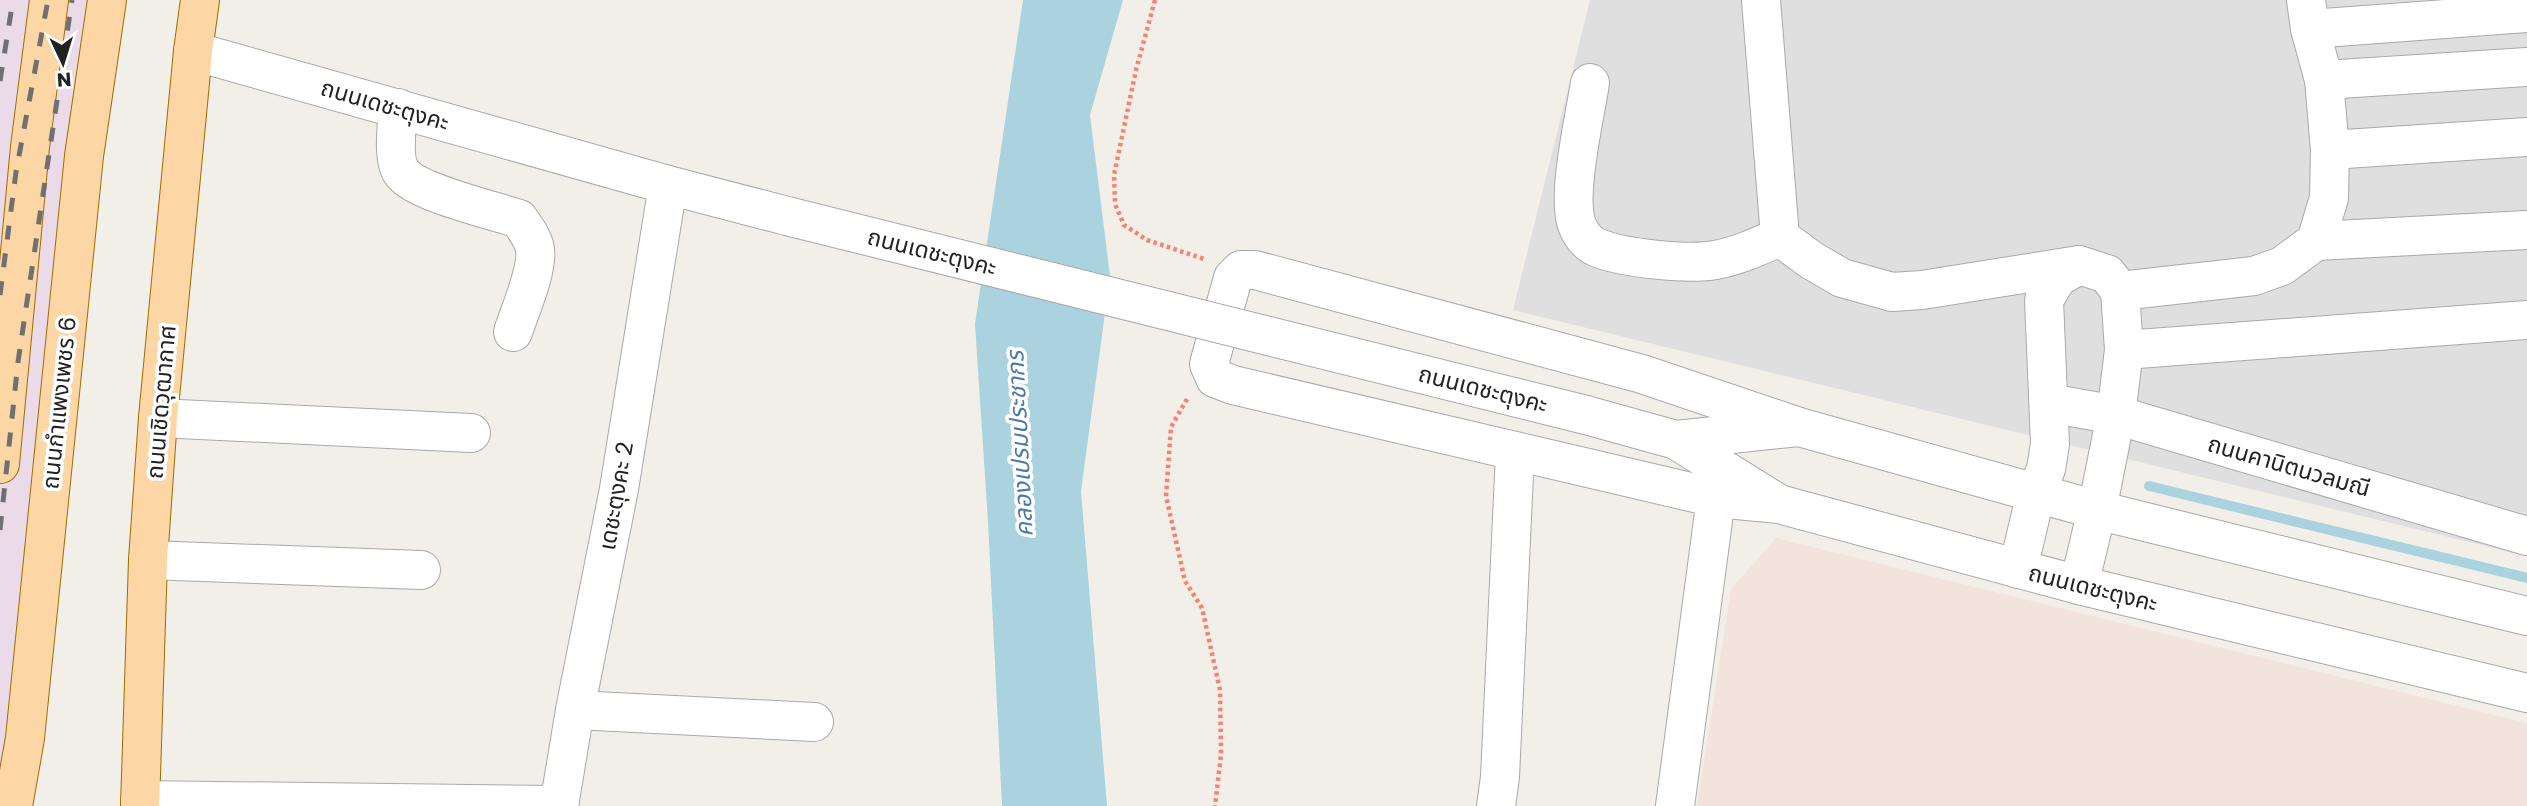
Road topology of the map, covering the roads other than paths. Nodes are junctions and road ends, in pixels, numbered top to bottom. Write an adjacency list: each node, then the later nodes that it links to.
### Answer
1 (49, 0): 29 (main road)
2 (107, 0): 44 (main road, ถนนกำแพงเพชร 6)
3 (200, 0): 7 (main road, ถนนเชิดวุฒากาศ)
4 (1761, 0): 16 (street)
5 (2527, 13): 6 (street)
6 (2308, 14): 9 (street)
7 (193, 51): 11 (street, ถนนเดชะตุงคะ); 24 (main road, ถนนเชิดวุฒากาศ)
8 (2527, 66): 9 (street)
9 (2325, 80): 13 (street)
10 (1590, 83): 16 (street)
11 (398, 108): 14 (street, ถนนเดชะตุงคะ); 21 (street)
12 (2527, 137): 13 (street)
13 (2330, 150): 17 (street)
14 (668, 185): 27 (street, ถนนเดชะตุงคะ, bridge); 41 (street, เดชะตุงคะ 2)
15 (2527, 230): 17 (street)
16 (1780, 237): 18 (street)
17 (2316, 241): 19 (street)
18 (2079, 265): 19 (street); 23 (street)
19 (2120, 291): 22 (street)
20 (2527, 320): 22 (street)
21 (513, 332)
22 (2124, 350): 30 (street)
23 (2049, 403): 30 (street, ถนนคานิตนวลมณี); 31 (street)
24 (158, 418): 26 (street); 35 (main road, ถนนเชิดวุฒากาศ)
25 (1798, 427): 27 (street, ถนนเดชะตุงคะ); 28 (street); 31 (street, ถนนเดชะตุงคะ)
26 (471, 433)
27 (1676, 440): 33 (street, ถนนเดชะตุงคะ)
28 (1515, 453): 32 (street); 46 (street)
29 (0, 464)
30 (2106, 465): 31 (street, ถนนเดชะตุงคะ); 34 (street, ถนนคานิตนวลมณี); 38 (street); 39 (street, ถนนเดชะตุงคะ)
31 (2044, 469): 36 (street)
32 (1716, 498): 33 (street); 47 (street)
33 (1779, 504): 36 (street, ถนนเดชะตุงคะ)
34 (2527, 537)
35 (148, 560): 37 (street); 43 (main road, ถนนเชิดวุฒากาศ)
36 (2018, 569): 38 (street, ถนนเดชะตุงคะ)
37 (421, 570)
38 (2079, 585): 40 (street, ถนนเดชะตุงคะ)
39 (2527, 616)
40 (2527, 692)
41 (575, 710): 42 (street); 45 (street, เดชะตุงคะ 2)
42 (814, 722)
43 (140, 803): 45 (street)
44 (13, 806)
45 (559, 806)
46 (1496, 806)
47 (1675, 806)

